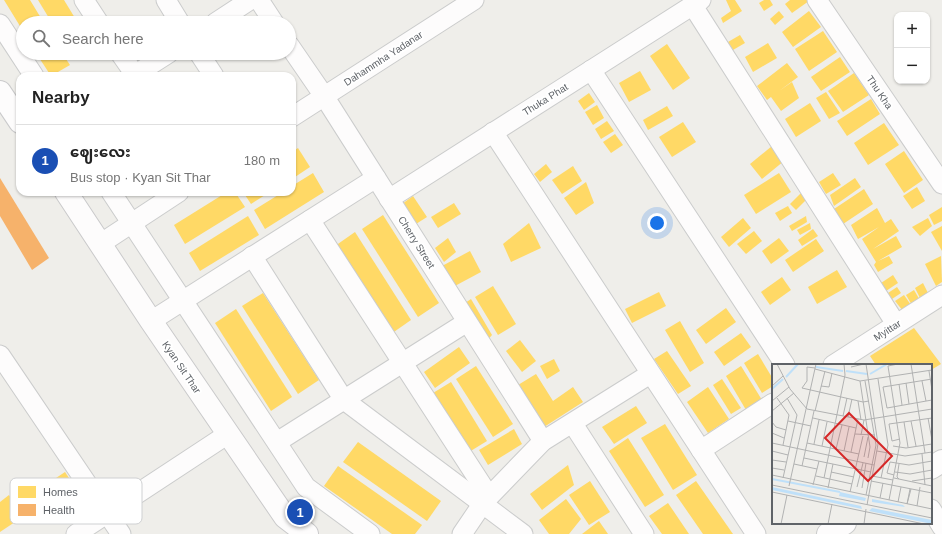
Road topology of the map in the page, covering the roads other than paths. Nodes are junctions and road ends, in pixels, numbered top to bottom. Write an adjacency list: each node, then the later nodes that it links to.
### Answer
1 (84, 0): 8 (street)
2 (166, 0): 9 (street)
3 (250, 0): 10 (street)
4 (259, 0): 11 (street)
5 (474, 0): 24 (street, Dahammha Yadanar)
6 (817, 0): 30 (street, Thu Kha)
7 (697, 3): 19 (street, Thuka Phat); 43 (street)
8 (95, 16)
9 (176, 16)
10 (226, 16)
11 (269, 16)
12 (0, 24): 13 (street)
13 (16, 48)
14 (296, 55): 24 (street, Cherry Street)
15 (24, 60): 20 (street)
16 (125, 60): 21 (street)
17 (159, 60): 22 (street)
18 (204, 60): 23 (street)
19 (591, 70): 28 (street, Thuka Phat); 46 (street)
20 (31, 72)
21 (132, 72)
22 (141, 72)
23 (211, 72)
24 (324, 96): 26 (street, Dahammha Yadanar); 29 (street, Cherry Street)
25 (2, 100): 27 (main road)
26 (296, 114)
27 (16, 117)
28 (493, 132): 34 (street, Thuka Phat); 48 (street)
29 (376, 178): 34 (street, Cherry Street); 35 (street)
30 (942, 184)
31 (69, 196): 37 (main road, Kyan Sit Thar)
32 (114, 196): 36 (street)
33 (173, 196): 36 (street)
34 (389, 199): 42 (street, Cherry Street)
35 (310, 220): 38 (street); 45 (street)
36 (132, 223): 37 (street); 40 (street)
37 (100, 244): 41 (main road, Kyan Sit Thar)
38 (252, 256): 40 (street); 49 (street)
39 (942, 295): 43 (street, Myittar)
40 (183, 300): 41 (street); 54 (street)
41 (151, 321): 52 (main road, Kyan Sit Thar)
42 (467, 322): 45 (street); 53 (street, Cherry Street)
43 (896, 324): 47 (street, Myittar)
44 (0, 355): 58 (street)
45 (403, 363): 49 (street); 60 (street)
46 (784, 364)
47 (835, 364)
48 (650, 374): 51 (street); 55 (street)
49 (344, 400): 54 (street); 60 (street)
50 (772, 404): 55 (street)
51 (573, 424): 53 (street); 66 (street)
52 (228, 434): 59 (street); 69 (main road, Kyan Sit Thar)
53 (543, 441): 60 (street)
54 (277, 442): 70 (street)
55 (701, 450): 73 (street)
56 (942, 461): 57 (main road)
57 (932, 467)
58 (83, 478)
59 (142, 490)
60 (486, 500): 71 (street); 72 (street)
61 (932, 511): 65 (street)
62 (91, 524): 67 (street)
63 (114, 524): 68 (street)
64 (843, 524): 74 (main road)
65 (942, 527)
66 (637, 531)
67 (76, 534)
68 (121, 534)
69 (307, 534)
70 (370, 534)
71 (462, 534)
72 (523, 534)
73 (756, 534)
74 (828, 534)

